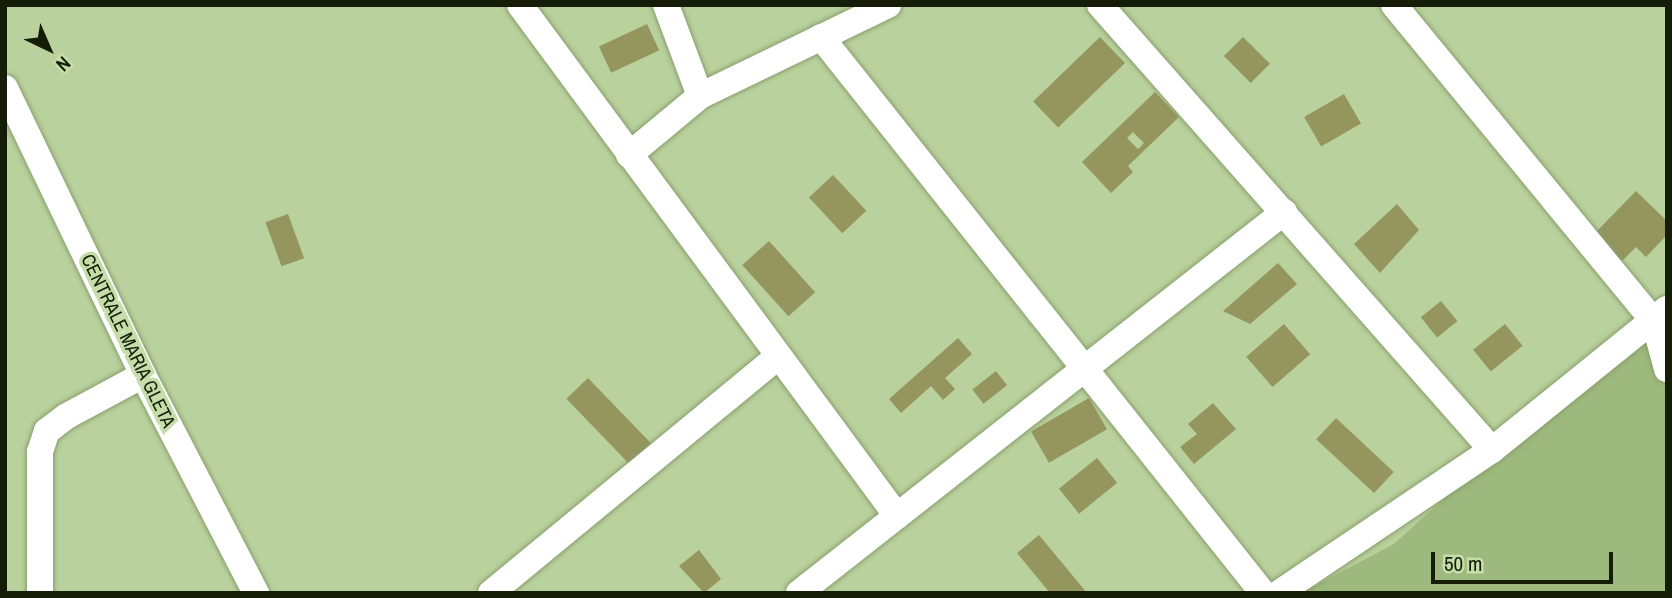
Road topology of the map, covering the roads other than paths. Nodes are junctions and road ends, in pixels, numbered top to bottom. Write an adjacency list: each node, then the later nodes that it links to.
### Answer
1 (520, 5): 9 (street)
2 (666, 5): 8 (street)
3 (888, 5): 6 (street)
4 (1100, 5): 10 (street)
5 (1394, 5): 11 (street)
6 (821, 37): 8 (street); 14 (street)
7 (5, 88): 15 (street, CENTRALE MARIA GLETA)
8 (700, 96): 9 (street)
9 (629, 155): 12 (street)
10 (1284, 212): 14 (street); 16 (street)
11 (1661, 315): 13 (street); 16 (street)
12 (778, 356): 17 (street); 20 (street)
13 (1667, 369)
14 (1082, 370): 17 (street); 22 (street)
15 (143, 375): 18 (street); 19 (street, CENTRALE MARIA GLETA)
16 (1492, 450): 23 (street)
17 (897, 516): 21 (street)
18 (40, 593)
19 (256, 593)
20 (491, 593)
21 (799, 593)
22 (1263, 593)
23 (1279, 593)

